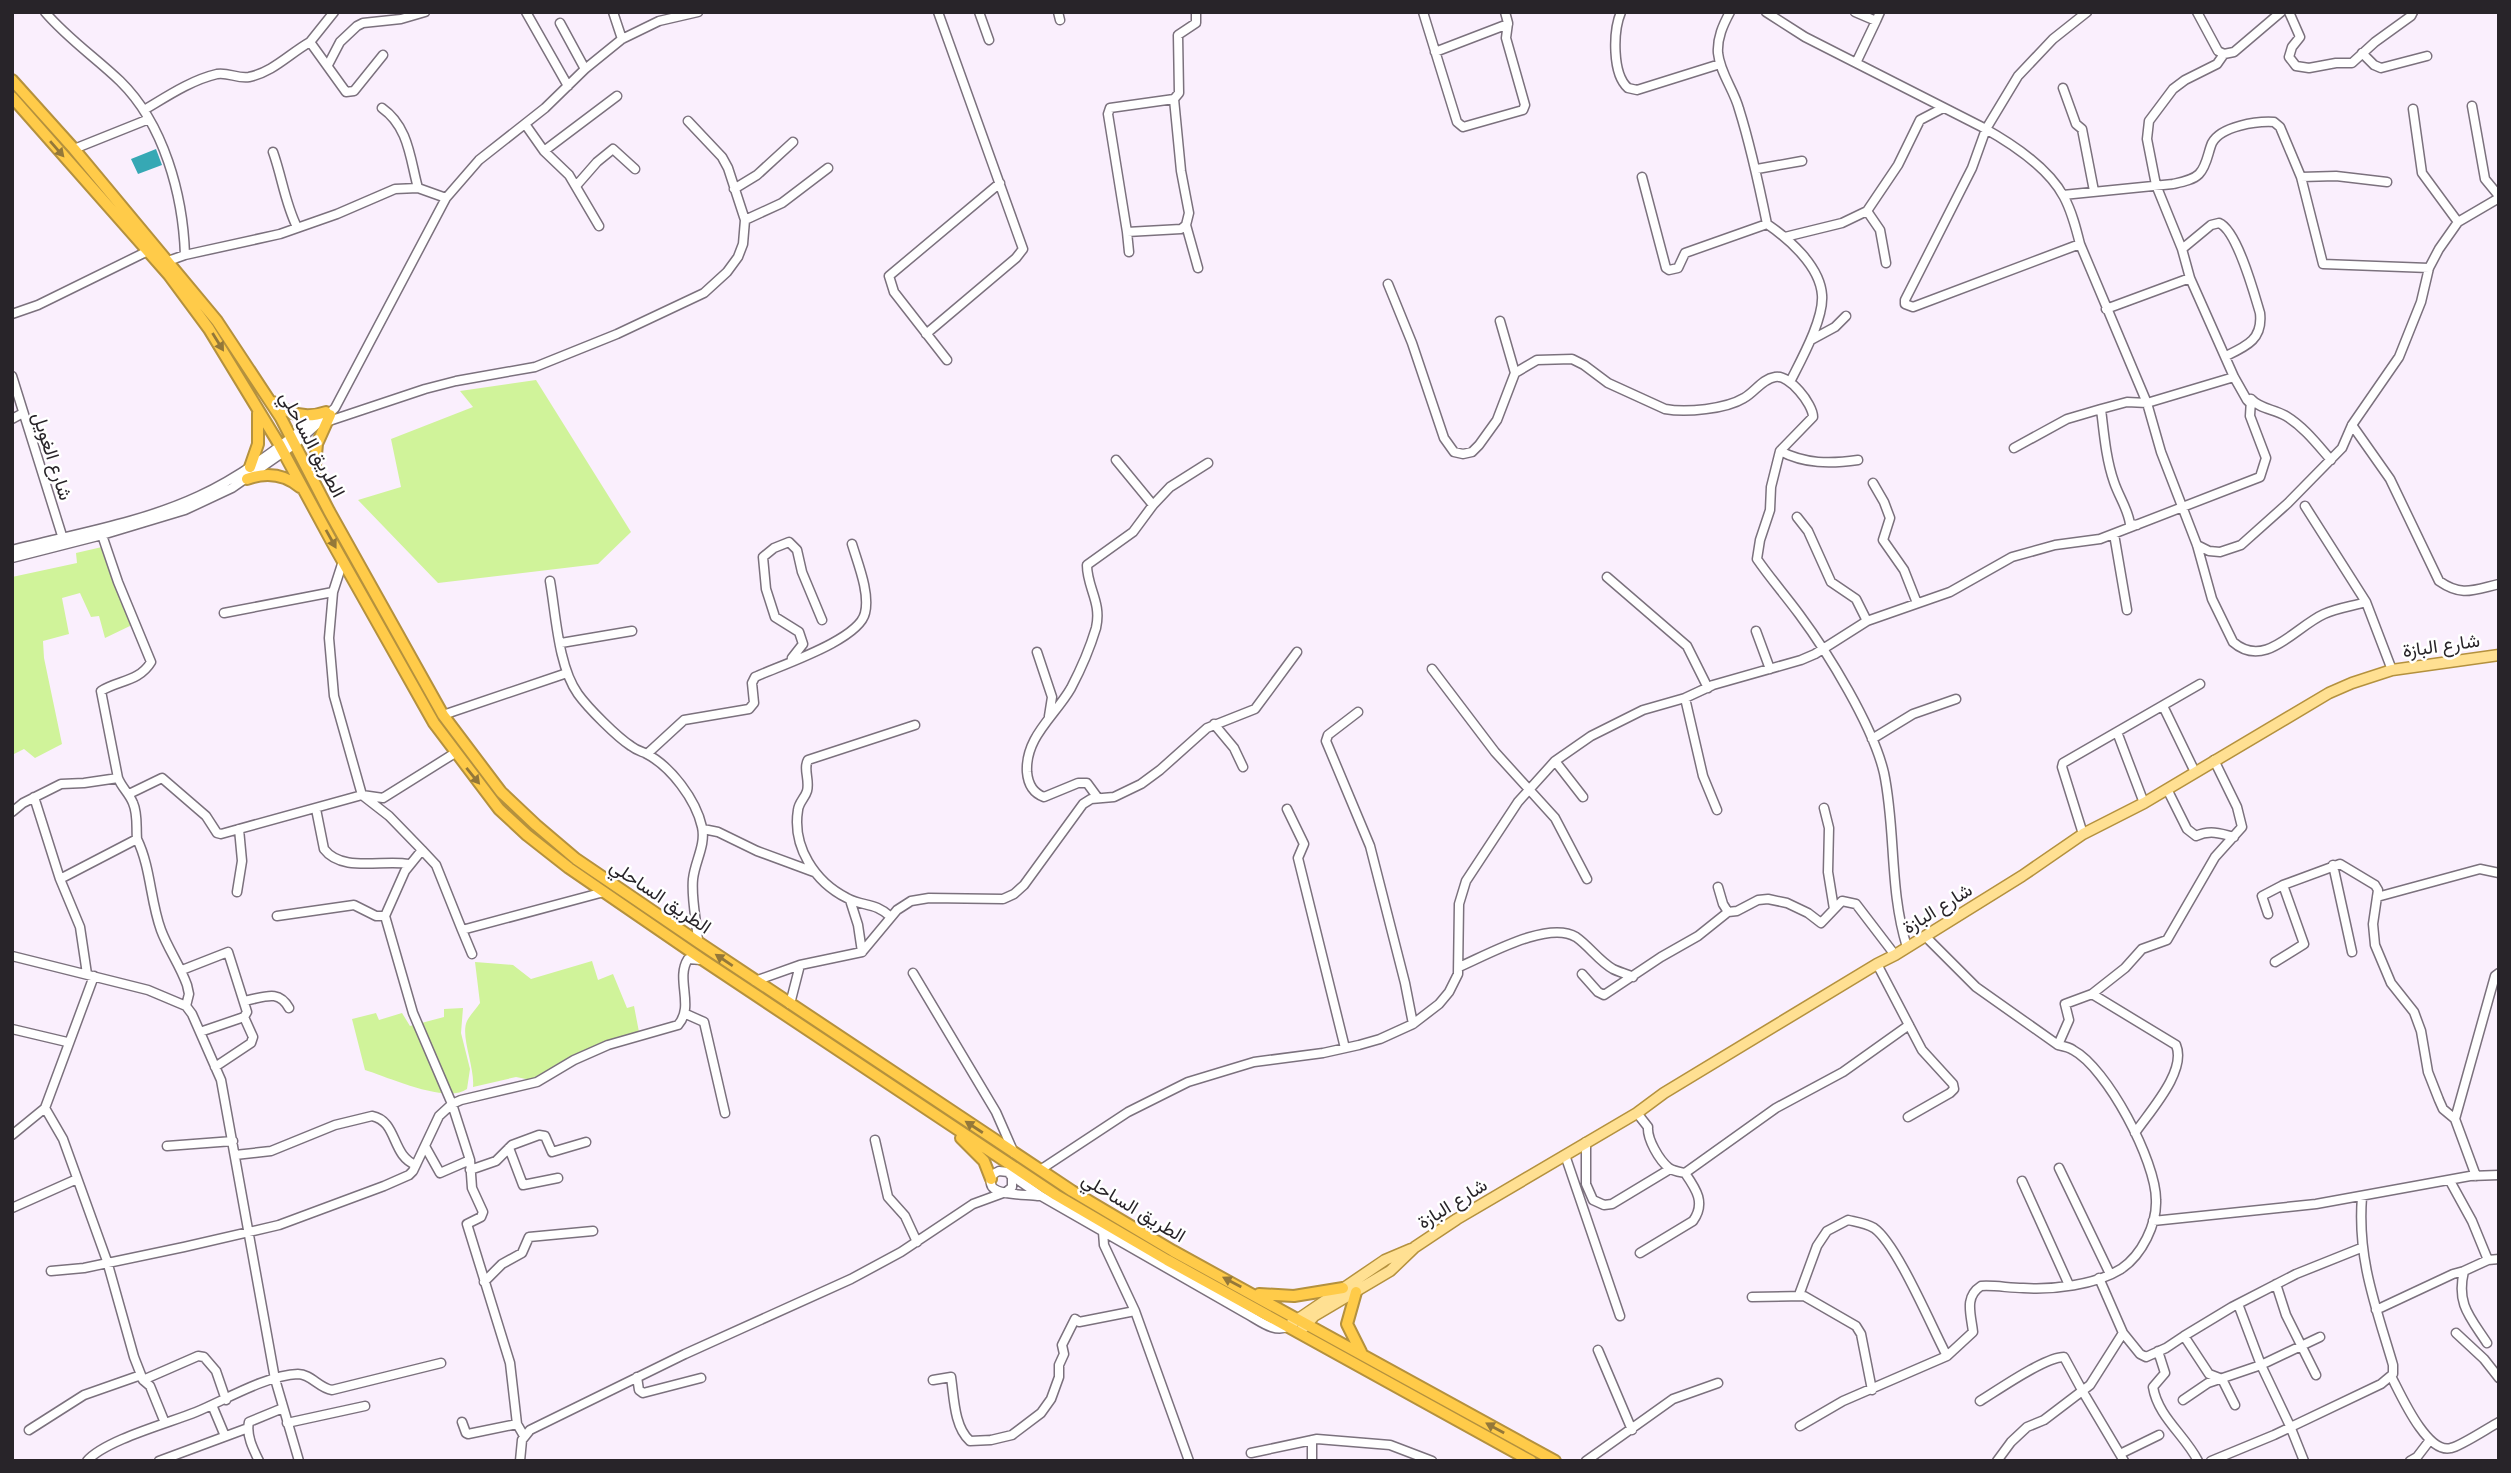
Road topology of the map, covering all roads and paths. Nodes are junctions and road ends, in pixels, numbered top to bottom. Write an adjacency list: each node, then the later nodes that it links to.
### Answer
1 (45, 12): 47 (street)
2 (425, 12): 35 (street)
3 (526, 12): 38 (street)
4 (613, 12): 25 (street)
5 (698, 12): 21 (street)
6 (938, 12): 63 (street)
7 (979, 12): 26 (street)
8 (1196, 12): 42 (street)
9 (1423, 12): 28 (street)
10 (1505, 12): 24 (street)
11 (1621, 12): 34 (street)
12 (1730, 12): 34 (street)
13 (1766, 12): 33 (street)
14 (1855, 12): 22 (street)
15 (2087, 12): 51 (street)
16 (2197, 12): 30 (street)
17 (2281, 12): 30 (street)
18 (2289, 12): 29 (street)
19 (2413, 12): 29 (street)
20 (333, 13): 27 (street)
21 (658, 17): 25 (street)
22 (1878, 17): 33 (street)
23 (560, 23): 36 (street)
24 (1508, 24): 28 (street); 28 (street)
25 (622, 39): 36 (street)
26 (989, 40)
27 (310, 42): 35 (street); 47 (street)
28 (1436, 52)
29 (2362, 53): 32 (street)
30 (2224, 54): 64 (street)
31 (383, 55): 35 (street)
32 (2427, 56)
33 (1856, 63): 45 (street)
34 (1720, 64): 59 (street)
35 (328, 65)
36 (585, 69): 38 (street)
37 (12, 80): 53 (highway, الطريق الساحلي)
38 (568, 86): 50 (street)
39 (2063, 88): 68 (street)
40 (617, 96): 54 (street)
41 (12, 97): 83 (highway, الطريق الساحلي, one-way to 83)
42 (1174, 99): 76 (street); 79 (street)
43 (2472, 106): 70 (street)
44 (382, 108): 66 (street)
45 (1943, 108): 51 (street); 72 (street)
46 (2413, 109): 74 (street)
47 (144, 110): 48 (street)
48 (149, 119): 53 (street); 85 (street)
49 (688, 121): 67 (street)
50 (525, 124): 54 (street); 71 (street)
51 (1986, 129): 69 (street); 81 (street)
52 (793, 142): 67 (street)
53 (74, 149): 86 (highway, الطريق الساحلي)
54 (544, 151): 65 (street)
55 (273, 152): 78 (street)
56 (1802, 160): 59 (street)
57 (828, 168): 73 (street)
58 (635, 169): 65 (street)
59 (1757, 169): 75 (street)
60 (1642, 177): 75 (street)
61 (2301, 177): 62 (street); 64 (street); 89 (street)
62 (2387, 181)
63 (1000, 183): 96 (street); 96 (street)
64 (2156, 185): 68 (street); 82 (street)
65 (576, 186): 77 (street)
66 (418, 188): 71 (street); 78 (street)
67 (734, 189): 73 (street)
68 (2094, 191): 69 (street)
69 (2063, 195): 81 (street)
70 (2499, 197): 74 (street)
71 (446, 198): 110 (street)
72 (1867, 211): 80 (street); 87 (street)
73 (745, 220): 110 (street)
74 (2458, 222): 89 (street)
75 (1767, 224): 80 (street)
76 (1186, 225): 79 (street); 88 (street)
77 (599, 226)
78 (297, 227): 85 (street)
79 (1127, 232): 84 (street)
80 (1785, 237): 97 (street)
81 (2080, 244): 92 (street)
82 (2182, 249): 90 (street); 98 (street)
83 (148, 251): 93 (street); 106 (highway, الطريق الساحلي, one-way to 106)
84 (1129, 252)
85 (185, 255): 86 (street)
86 (168, 261): 104 (highway, الطريق الساحلي)
87 (1885, 263)
88 (1198, 268)
89 (2429, 268): 112 (street)
90 (2190, 278): 92 (street); 98 (street)
91 (1388, 284): 100 (street)
92 (2106, 309): 107 (street)
93 (12, 314)
94 (1846, 316): 97 (street)
95 (1500, 321): 100 (street)
96 (926, 334): 99 (street)
97 (1811, 340): 103 (street)
98 (2226, 356): 102 (street)
99 (947, 360)
100 (1515, 373): 103 (street)
101 (12, 376): 109 (street, شارع الغويل)
102 (2234, 377): 105 (street); 107 (street)
103 (1790, 382): 116 (street)
104 (268, 396): 110 (highway); 113 (highway, الطريق الساحلي)
105 (2251, 399): 119 (street); 127 (street)
106 (254, 400): 114 (highway, الطريق الساحلي); 121 (highway)
107 (2147, 403): 108 (street); 127 (street)
108 (2101, 410): 115 (street); 131 (street)
109 (23, 414): 111 (street); 130 (street, شارع الغويل)
110 (327, 416): 113 (street); 123 (highway)
111 (12, 419)
112 (2352, 425): 119 (street); 144 (street)
113 (293, 440): 114 (street); 123 (highway, الطريق الساحلي)
114 (281, 448): 121 (street); 122 (street); 125 (highway, الطريق الساحلي)
115 (2014, 448)
116 (1780, 451): 118 (street); 155 (street)
117 (1116, 460): 126 (street)
118 (1858, 460)
119 (2331, 460): 138 (street)
120 (1208, 463): 126 (street)
121 (250, 467): 132 (street)
122 (247, 479): 125 (highway); 134 (street)
123 (314, 479): 170 (highway, الطريق الساحلي)
124 (1873, 483): 147 (street)
125 (307, 496): 141 (highway, الطريق الساحلي, one-way to 141)
126 (1153, 505): 171 (street)
127 (2182, 506): 131 (street); 138 (street)
128 (2305, 506): 146 (street)
129 (1797, 517): 151 (street)
130 (58, 523): 132 (street); 135 (street, شارع الغويل); 136 (street)
131 (2137, 525): 133 (street)
132 (75, 534): 135 (street)
133 (2114, 534): 147 (street); 148 (street)
134 (102, 535): 135 (street); 182 (street)
135 (64, 541): 136 (street); 140 (street)
136 (45, 542): 139 (street)
137 (852, 544): 159 (street)
138 (2197, 545): 146 (street)
139 (12, 550)
140 (12, 558)
141 (343, 561): 145 (street); 176 (highway, الطريق الساحلي)
142 (1607, 577): 165 (street)
143 (550, 581): 154 (street)
144 (2499, 584)
145 (333, 592): 149 (street); 186 (street)
146 (2367, 602): 162 (street)
147 (1917, 603): 151 (street)
148 (2127, 610)
149 (224, 613)
150 (822, 620): 159 (street)
151 (1867, 621): 155 (street)
152 (632, 631): 154 (street)
153 (1756, 631): 161 (street)
154 (561, 643): 163 (street)
155 (1822, 650): 161 (street); 175 (street)
156 (1037, 652): 171 (street)
157 (1297, 652): 172 (street)
158 (2499, 655): 162 (main road, شارع البازة)
159 (788, 662): 177 (street)
160 (1432, 669): 183 (street)
161 (1770, 669): 165 (street)
162 (2392, 670): 178 (main road, شارع البازة)
163 (567, 673): 170 (street); 177 (street)
164 (2200, 684): 168 (street)
165 (1708, 688): 166 (street)
166 (1685, 698): 179 (street); 194 (street)
167 (1956, 699): 175 (street)
168 (2163, 706): 174 (street); 181 (street)
169 (1358, 712): 248 (street)
170 (443, 715): 222 (highway, الطريق الساحلي)
171 (1048, 719): 189 (street)
172 (1214, 724): 180 (street); 189 (street)
173 (915, 725): 204 (street)
174 (2117, 732): 190 (street); 198 (street)
175 (1872, 739): 223 (street)
176 (455, 753): 186 (street); 211 (highway, الطريق الساحلي, one-way to 211)
177 (647, 754): 196 (street)
178 (2214, 760): 181 (main road, شارع البازة); 199 (street)
179 (1555, 761): 183 (street); 188 (street)
180 (1243, 767)
181 (2195, 772): 184 (main road, شارع البازة)
182 (118, 778): 185 (street); 187 (street)
183 (1530, 788): 207 (street); 233 (street)
184 (2167, 789): 190 (main road, شارع البازة); 199 (street)
185 (129, 794): 197 (street); 200 (street)
186 (362, 795): 191 (street); 201 (street)
187 (34, 797): 195 (street); 206 (street)
188 (1583, 797)
189 (1098, 798): 219 (street)
190 (2144, 803): 198 (main road, شارع البازة)
191 (316, 808): 197 (street); 202 (street)
192 (1824, 808): 214 (street)
193 (1287, 809): 254 (street)
194 (1717, 810)
195 (12, 812)
196 (703, 829): 204 (street); 222 (street)
197 (239, 830): 210 (street)
198 (2082, 834): 221 (main road, شارع البازة)
199 (2234, 838): 241 (street)
200 (138, 839): 206 (street); 234 (street)
201 (422, 850): 202 (street); 220 (street)
202 (409, 864): 218 (street)
203 (2333, 864): 208 (street); 212 (street); 225 (street)
204 (814, 872): 213 (street)
205 (2499, 873): 212 (street)
206 (60, 878): 238 (street)
207 (1587, 879)
208 (2283, 885): 216 (street); 230 (street)
209 (1718, 887): 215 (street)
210 (237, 892)
211 (604, 892): 220 (street); 229 (highway, الطريق الساحلي)
212 (2377, 897): 262 (street)
213 (850, 900): 219 (street); 224 (street)
214 (1834, 909): 215 (street); 227 (street)
215 (1728, 912): 239 (street)
216 (2268, 914)
217 (277, 916): 218 (street)
218 (385, 916): 256 (street)
219 (891, 916): 224 (street)
220 (462, 930): 226 (street)
221 (1925, 936): 223 (main road, شارع البازة); 253 (street)
222 (698, 942): 240 (highway, الطريق الساحلي, one-way to 222)
223 (1907, 947): 227 (main road, شارع البازة)
224 (862, 951): 232 (street)
225 (2352, 952)
226 (472, 954)
227 (1895, 955): 231 (main road, شارع البازة)
228 (12, 956): 238 (street)
229 (703, 960): 246 (street); 261 (highway, الطريق الساحلي)
230 (2275, 962)
231 (1877, 964): 249 (street); 259 (main road, شارع البازة)
232 (800, 965): 240 (street); 243 (street)
233 (1459, 967): 239 (street); 248 (street)
234 (182, 971): 242 (street); 244 (street)
235 (913, 973): 272 (street)
236 (2499, 973): 262 (street)
237 (1582, 974): 239 (street)
238 (91, 975): 244 (street); 252 (street)
239 (1633, 977)
240 (755, 981): 243 (highway, الطريق الساحلي)
241 (2092, 994): 253 (street); 263 (street)
242 (244, 1001): 245 (street); 247 (street)
243 (790, 1004): 272 (highway, الطريق الساحلي, one-way to 243)
244 (186, 1006): 251 (street)
245 (289, 1008)
246 (686, 1014): 256 (street); 258 (street)
247 (244, 1017): 251 (street); 255 (street)
248 (1413, 1024): 254 (street)
249 (1909, 1025): 260 (street); 280 (street)
250 (12, 1028): 252 (street)
251 (200, 1032): 255 (street)
252 (67, 1042): 257 (street)
253 (2058, 1045): 263 (street)
254 (1345, 1048): 279 (street)
255 (215, 1067): 266 (street)
256 (452, 1104): 270 (street); 276 (street)
257 (45, 1108): 264 (street); 285 (street)
258 (725, 1113)
259 (1637, 1113): 268 (main road, شارع البازة); 278 (street)
260 (1908, 1116)
261 (942, 1119): 286 (highway); 323 (highway, الطريق الساحلي)
262 (2455, 1119): 283 (street)
263 (2135, 1133): 294 (street)
264 (12, 1135)
265 (875, 1140): 298 (street)
266 (233, 1141): 269 (street); 274 (street)
267 (586, 1142): 271 (street)
268 (1586, 1142): 273 (main road, شارع البازة); 278 (street)
269 (167, 1146)
270 (426, 1148): 275 (street); 276 (street)
271 (509, 1148): 276 (street); 284 (street)
272 (1014, 1153): 279 (highway, الطريق الساحلي)
273 (1565, 1155): 300 (main road, شارع البازة); 322 (street)
274 (235, 1156): 275 (street); 296 (street)
275 (416, 1165): 296 (street)
276 (470, 1165): 311 (street)
277 (2059, 1168): 309 (street)
278 (1670, 1169): 280 (street)
279 (1040, 1170): 316 (highway, الطريق الساحلي, one-way to 279)
280 (1685, 1173): 302 (street)
281 (1011, 1175): 286 (street); 289 (street); 290 (street)
282 (2499, 1175): 283 (street)
283 (2476, 1176): 288 (street)
284 (558, 1178)
285 (77, 1180): 293 (street); 306 (street)
286 (991, 1180): 289 (street); 292 (street)
287 (2022, 1181): 313 (street)
288 (2450, 1181): 291 (street); 305 (street)
289 (1004, 1193): 290 (street); 292 (street)
290 (1041, 1196): 297 (street)
291 (2362, 1197): 294 (street); 301 (street)
292 (974, 1204): 298 (street)
293 (12, 1208)
294 (2153, 1222): 309 (street)
295 (593, 1231): 311 (street)
296 (247, 1232): 306 (street); 342 (street)
297 (1103, 1232): 299 (street); 303 (street)
298 (917, 1242): 338 (street)
299 (1122, 1244): 303 (street); 323 (street)
300 (1415, 1247): 314 (main road, شارع البازة); 315 (main road, شارع البازة)
301 (2361, 1248): 312 (street); 320 (street)
302 (1640, 1253)
303 (1111, 1256): 321 (street)
304 (2499, 1259): 305 (street)
305 (2488, 1260): 308 (street)
306 (107, 1261): 307 (street); 339 (street)
307 (51, 1271)
308 (2464, 1271): 320 (street); 328 (street)
309 (2110, 1274): 310 (street)
310 (2099, 1278): 313 (street); 324 (street)
311 (484, 1282): 359 (street)
312 (2276, 1284): 319 (street); 329 (street)
313 (2069, 1285): 333 (street)
314 (1343, 1288): 316 (highway); 323 (main road, شارع البازة)
315 (1356, 1292): 323 (main road, شارع البازة); 332 (highway)
316 (1254, 1294): 323 (highway, الطريق الساحلي)
317 (1799, 1295): 318 (street); 333 (street); 346 (street)
318 (1752, 1297)
319 (2238, 1304): 326 (street); 335 (street)
320 (2376, 1310): 337 (street)
321 (1135, 1311): 344 (street); 377 (street)
322 (1620, 1316)
323 (1298, 1325): 332 (highway, الطريق الساحلي); 380 (highway, الطريق الساحلي)
324 (2123, 1333): 331 (street); 347 (street)
325 (2456, 1333): 341 (street)
326 (2184, 1336): 331 (street); 343 (street)
327 (2320, 1337): 329 (street)
328 (2487, 1343)
329 (2301, 1346): 335 (street); 336 (street)
330 (1598, 1350): 364 (street)
331 (2158, 1351): 384 (street)
332 (1362, 1355): 381 (highway, الطريق الساحلي, one-way to 332)
333 (1947, 1356): 346 (street)
334 (441, 1363): 342 (street)
335 (2261, 1365): 343 (street); 361 (street)
336 (2316, 1375)
337 (2391, 1376): 361 (street); 369 (street)
338 (637, 1377): 340 (street); 367 (street)
339 (142, 1378): 348 (street); 357 (street); 363 (street)
340 (701, 1378)
341 (2499, 1378)
342 (275, 1379): 348 (street); 354 (street)
343 (2222, 1379): 349 (street); 352 (street)
344 (933, 1380)
345 (1718, 1383): 364 (street)
346 (1872, 1390): 360 (street)
347 (2082, 1392): 350 (street); 371 (street); 383 (street)
348 (226, 1400): 351 (street)
349 (2183, 1400)
350 (1979, 1401)
351 (212, 1405): 357 (street); 366 (street)
352 (2235, 1405)
353 (365, 1406): 358 (street)
354 (283, 1408): 358 (street); 362 (street)
355 (462, 1422): 359 (street)
356 (2499, 1422): 369 (street)
357 (165, 1423): 372 (street)
358 (287, 1423): 375 (street)
359 (517, 1424): 367 (street)
360 (1800, 1426)
361 (2290, 1426): 385 (street); 386 (street)
362 (248, 1429): 366 (street); 374 (street)
363 (29, 1430)
364 (1632, 1430): 382 (street)
365 (2159, 1435): 371 (street)
366 (225, 1436): 373 (street)
367 (524, 1436): 376 (street)
368 (1312, 1440): 370 (street); 378 (street); 379 (street)
369 (2430, 1440): 387 (street)
370 (1251, 1453)
371 (2122, 1457)
372 (87, 1461)
373 (159, 1461)
374 (259, 1461)
375 (299, 1461)
376 (520, 1461)
377 (1189, 1461)
378 (1312, 1461)
379 (1433, 1461)
380 (1531, 1461)
381 (1555, 1461)
382 (1586, 1461)
383 (1997, 1461)
384 (2198, 1461)
385 (2211, 1461)
386 (2304, 1461)
387 (2410, 1461)

